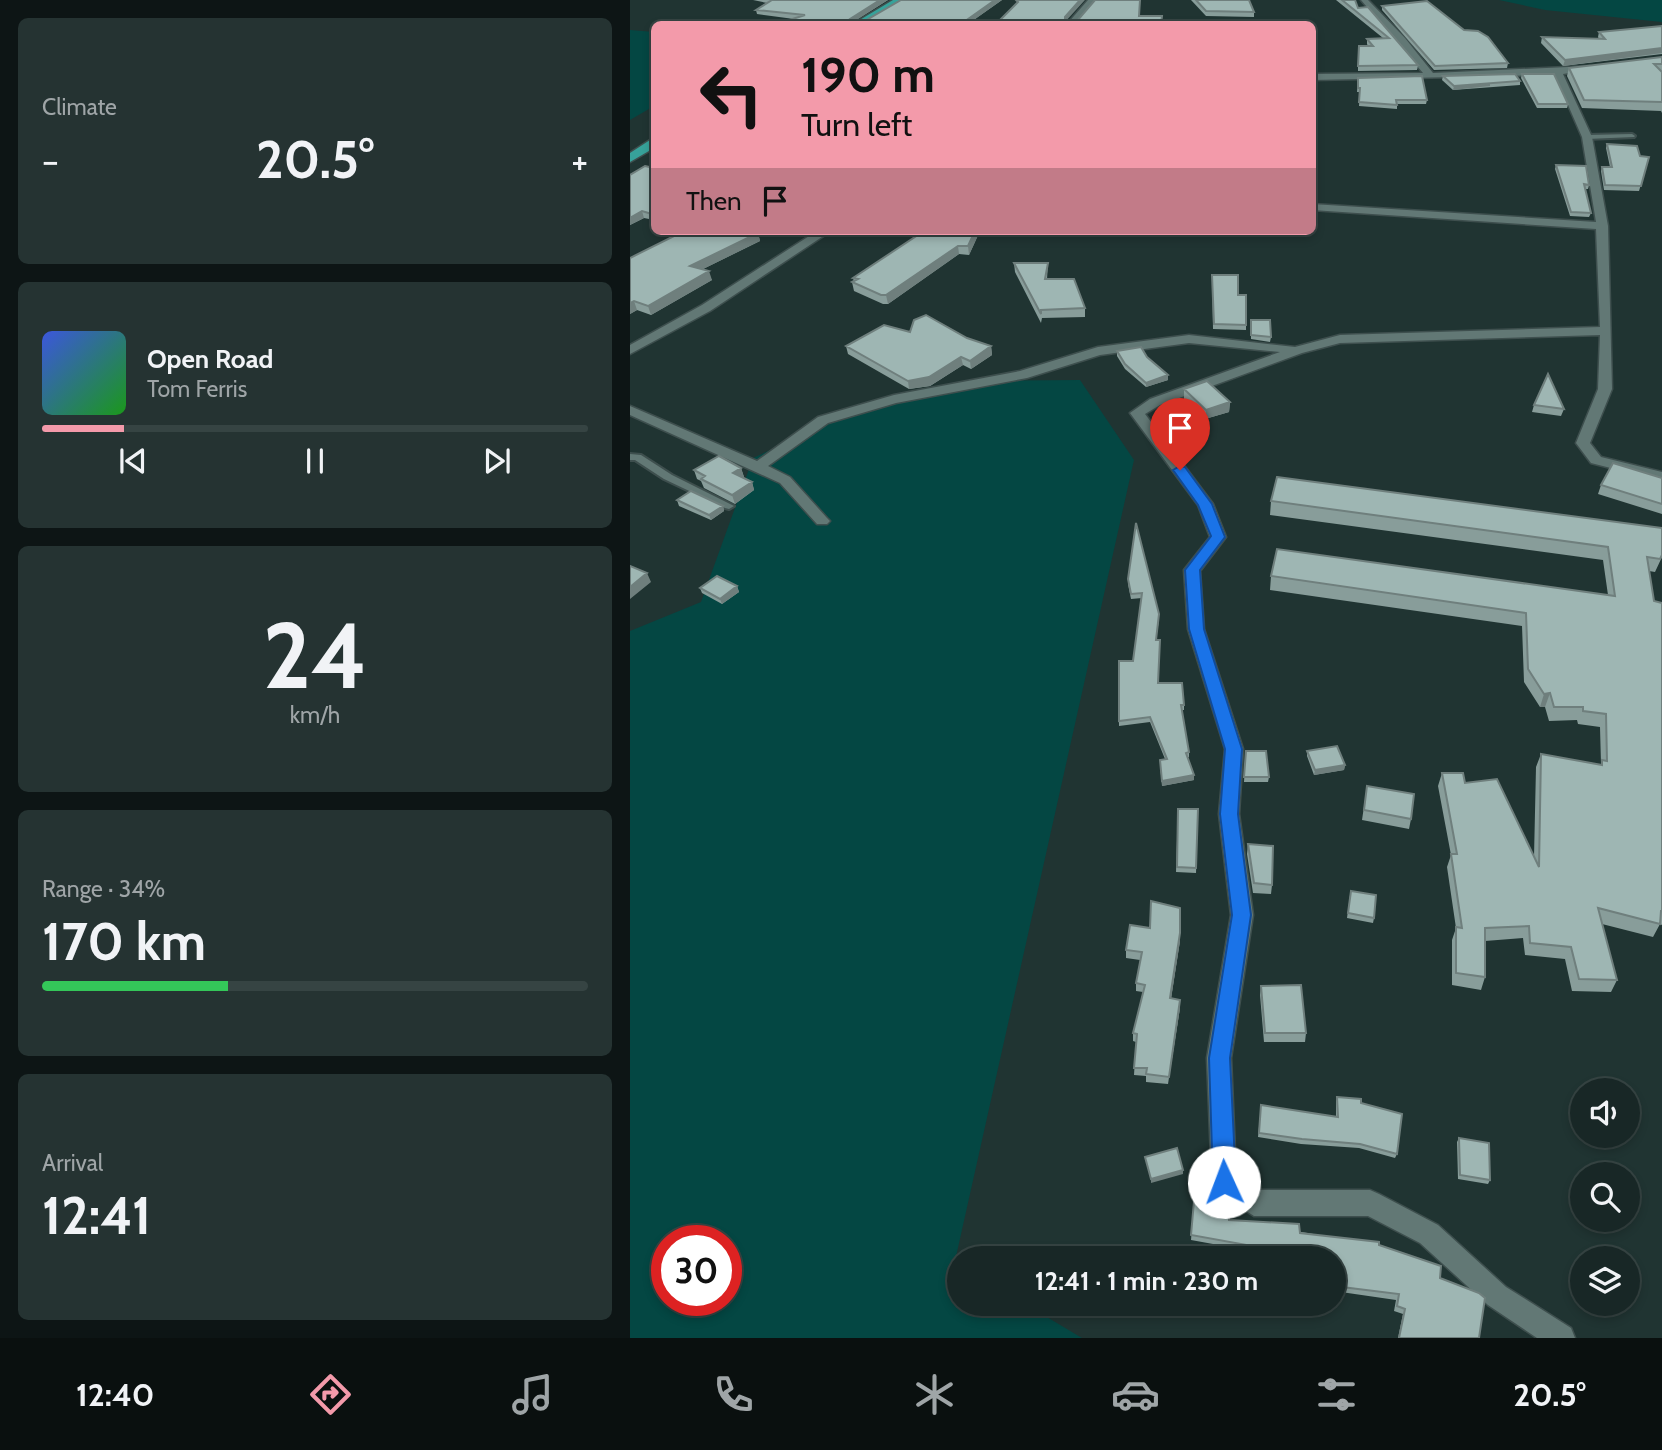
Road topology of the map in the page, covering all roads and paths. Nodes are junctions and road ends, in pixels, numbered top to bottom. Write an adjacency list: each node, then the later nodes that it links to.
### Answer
1 (900, 0): 4 (highway)
2 (1092, 0): 5 (street)
3 (1364, 1): 8 (street)
4 (863, 21)
5 (1074, 21)
6 (1607, 66): 7 (street)
7 (1558, 72): 8 (street); 10 (street)
8 (1430, 76): 9 (street)
9 (1316, 77)
10 (1587, 136): 11 (lane); 15 (street)
11 (1632, 136)
12 (651, 145): 13 (highway)
13 (630, 158)
14 (1316, 206): 15 (street)
15 (1602, 226): 17 (street)
16 (819, 235): 19 (street)
17 (1606, 331): 18 (street); 23 (street)
18 (1297, 350): 22 (street); 26 (street)
19 (630, 351)
20 (630, 411): 22 (street)
21 (630, 457): 24 (lane)
22 (758, 467): 25 (street)
23 (1662, 477)
24 (729, 506)
25 (821, 521)
26 (1561, 1338)

